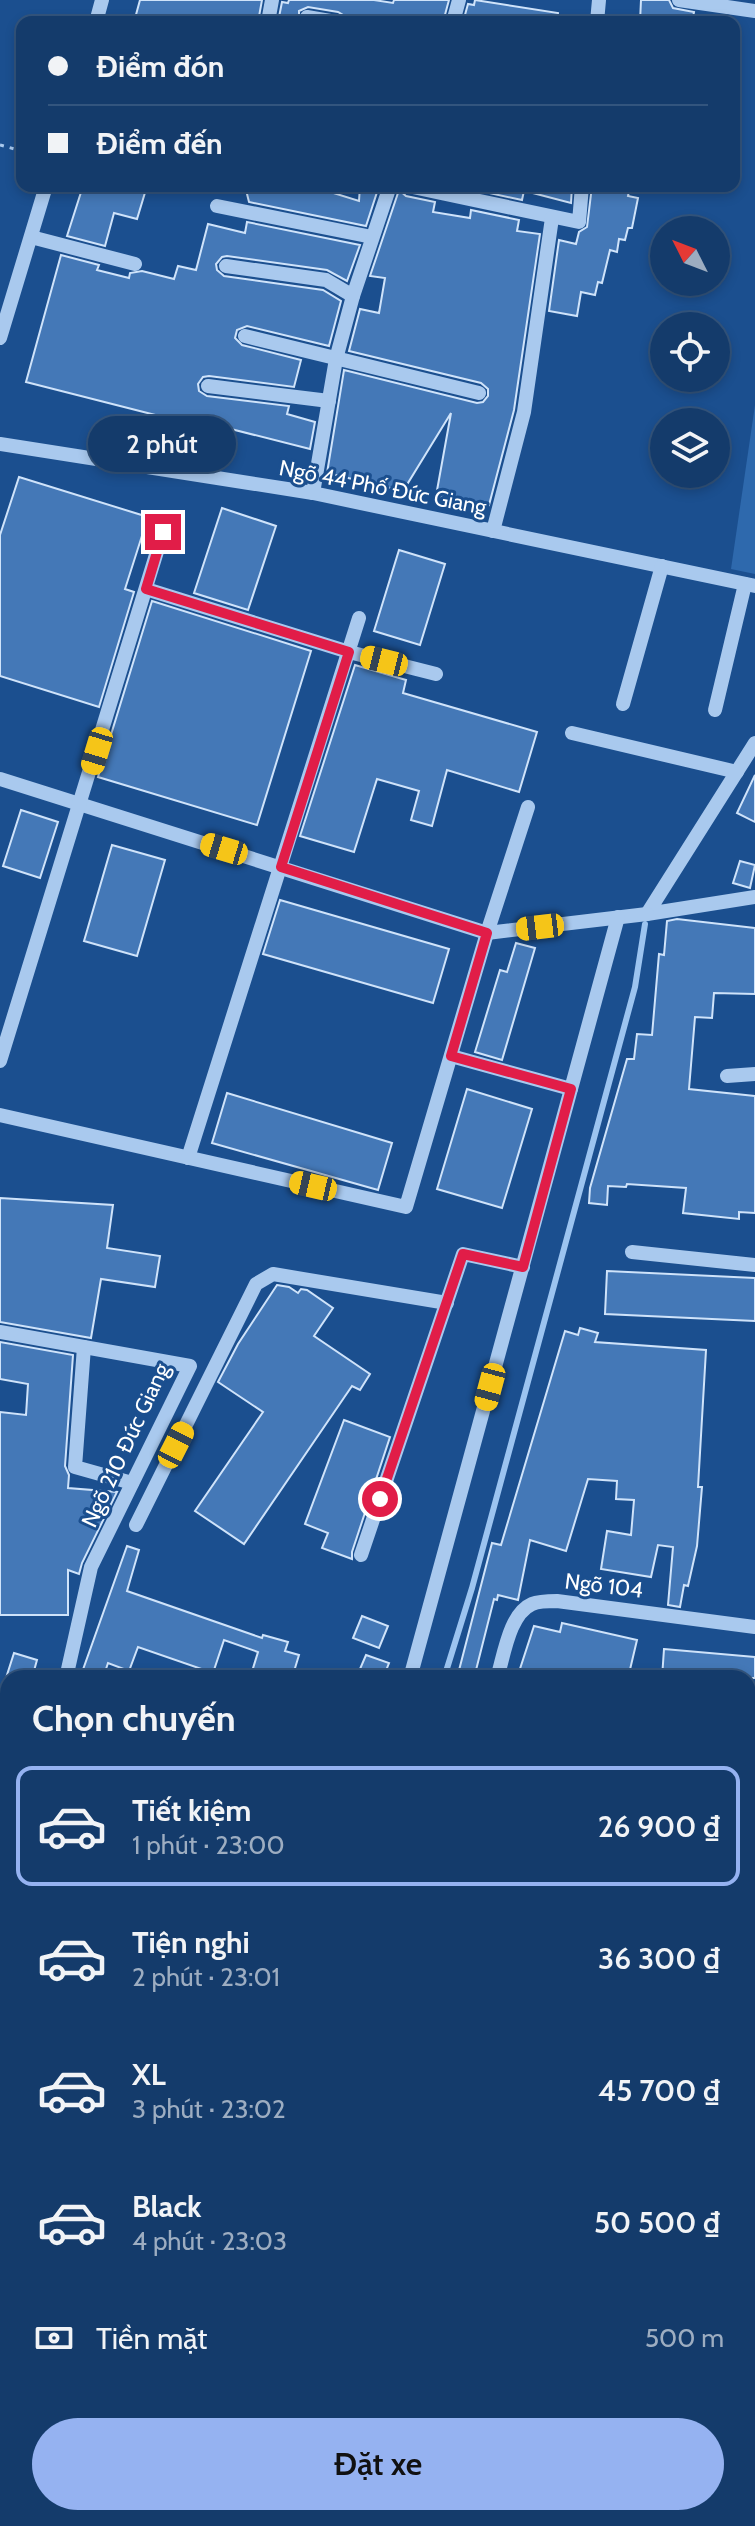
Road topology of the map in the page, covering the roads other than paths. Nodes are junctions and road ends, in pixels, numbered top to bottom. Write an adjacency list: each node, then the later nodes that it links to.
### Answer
1 (679, 0): 2 (street)
2 (755, 11)
3 (44, 192): 9 (street)
4 (388, 192): 10 (street)
5 (435, 192): 8 (street)
6 (582, 192): 8 (street)
7 (217, 206): 10 (street)
8 (552, 218): 22 (street)
9 (31, 237): 11 (street); 15 (street)
10 (372, 237): 13 (street)
11 (135, 264)
12 (226, 266): 13 (street)
13 (353, 296): 16 (street)
14 (245, 336): 16 (street)
15 (0, 338)
16 (336, 359): 18 (street); 19 (street)
17 (208, 386): 19 (street)
18 (479, 393)
19 (329, 401): 21 (street)
20 (0, 444): 21 (street, Ngõ 44 Phố Đức Giang)
21 (313, 493): 22 (street, Ngõ 44 Phố Đức Giang)
22 (493, 531): 24 (street, Ngõ 44 Phố Đức Giang)
23 (163, 532): 26 (street)
24 (662, 566): 25 (street, Ngõ 44 Phố Đức Giang); 30 (street)
25 (750, 585): 31 (street)
26 (146, 589): 28 (street); 36 (street)
27 (359, 618): 28 (street)
28 (349, 652): 29 (street); 38 (street)
29 (436, 674)
30 (623, 704)
31 (715, 710)
32 (572, 733): 34 (street)
33 (755, 743): 34 (street)
34 (737, 772): 40 (street)
35 (0, 779): 36 (street)
36 (81, 805): 38 (street); 44 (street)
37 (528, 807): 42 (street)
38 (281, 867): 42 (street); 49 (street)
39 (755, 897): 40 (street)
40 (647, 914): 41 (street)
41 (618, 917): 42 (street); 47 (street)
42 (487, 933): 43 (street)
43 (451, 1056): 47 (street); 49 (street)
44 (0, 1061)
45 (755, 1074): 46 (street)
46 (727, 1076)
47 (571, 1089): 52 (street)
48 (0, 1115): 49 (street)
49 (188, 1158)
50 (632, 1252): 51 (street)
51 (755, 1265)
52 (523, 1267): 53 (street); 61 (street)
53 (447, 1303): 57 (street); 58 (street)
54 (0, 1332): 55 (street, Ngõ 210 Đức Giang)
55 (84, 1347): 56 (street); 56 (street, Ngõ 210 Đức Giang)
56 (132, 1483): 60 (street, Ngõ 210 Đức Giang)
57 (136, 1525)
58 (361, 1555)
59 (755, 1627): 62 (street, Ngõ 104)
60 (68, 1670)
61 (412, 1670)
62 (499, 1670)

